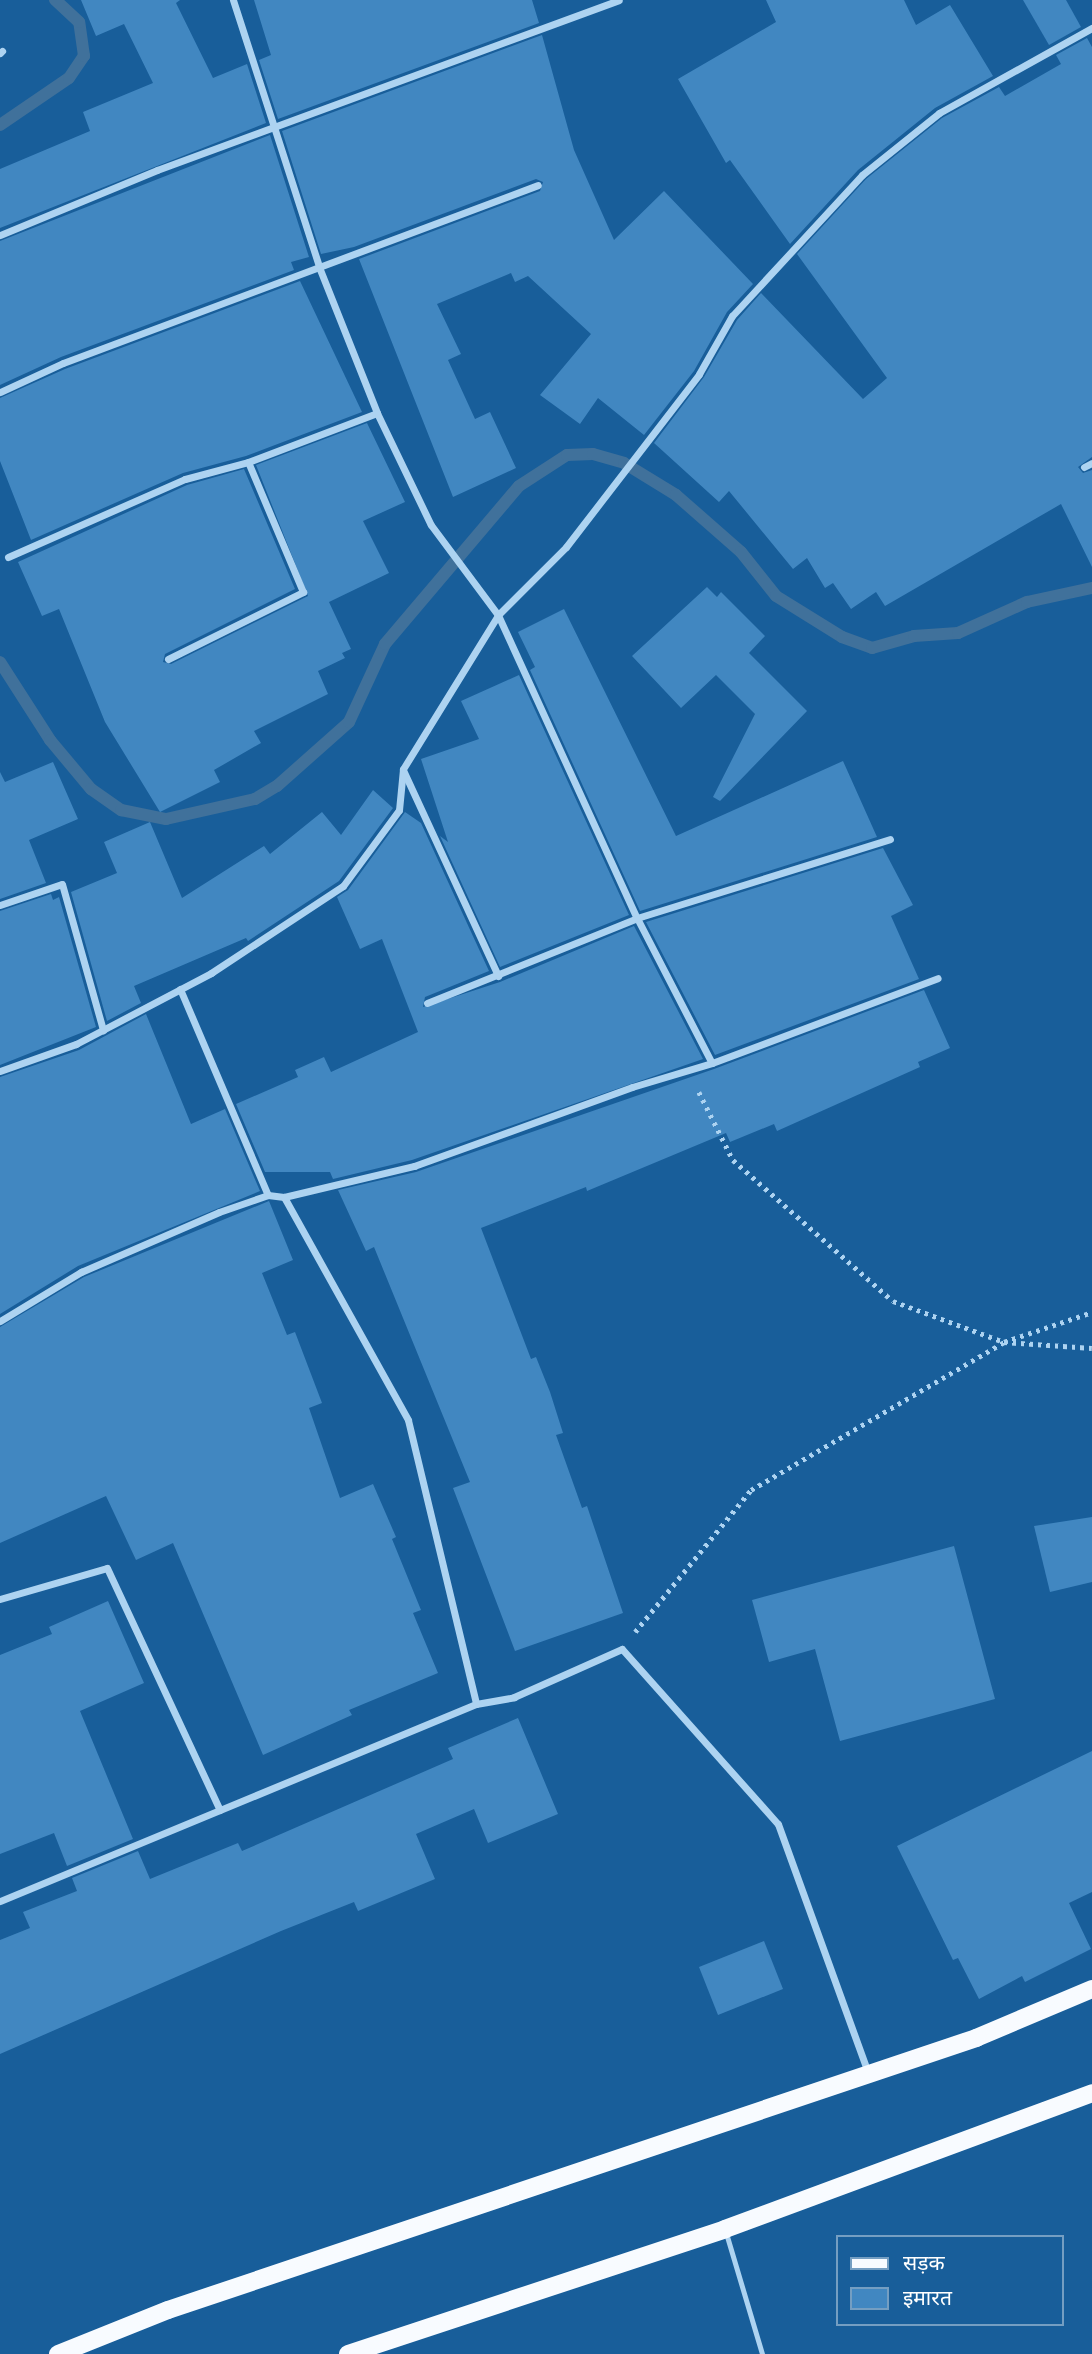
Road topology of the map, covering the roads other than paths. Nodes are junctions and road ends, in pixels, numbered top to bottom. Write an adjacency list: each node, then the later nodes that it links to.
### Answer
1 (233, 0): 4 (street)
2 (619, 0): 4 (street)
3 (1092, 28): 12 (street)
4 (278, 129): 6 (street); 7 (street)
5 (538, 185): 7 (street)
6 (0, 235)
7 (319, 267): 8 (street); 9 (street)
8 (0, 392)
9 (377, 413): 10 (street); 12 (street)
10 (248, 462): 11 (street); 13 (street)
11 (8, 557)
12 (498, 615): 14 (street); 17 (street)
13 (168, 659)
14 (403, 769): 18 (street); 20 (street)
15 (890, 839): 17 (street)
16 (0, 905): 22 (street)
17 (637, 918): 18 (street); 23 (street)
18 (498, 976): 21 (street)
19 (938, 978): 23 (street)
20 (180, 989): 22 (street); 25 (street)
21 (427, 1003)
22 (103, 1030): 24 (street)
23 (712, 1063): 26 (street)
24 (0, 1072)
25 (268, 1195): 26 (street); 27 (street)
26 (284, 1197): 29 (street)
27 (0, 1321)
28 (0, 1599): 30 (street)
29 (476, 1704): 30 (street); 33 (street)
30 (219, 1810): 31 (street)
31 (0, 1901)
32 (1092, 1989): 33 (main road)
33 (868, 2074): 36 (main road)
34 (1092, 2093): 35 (main road)
35 (725, 2229): 37 (main road); 38 (lane)
36 (58, 2354)
37 (348, 2354)
38 (762, 2354)

